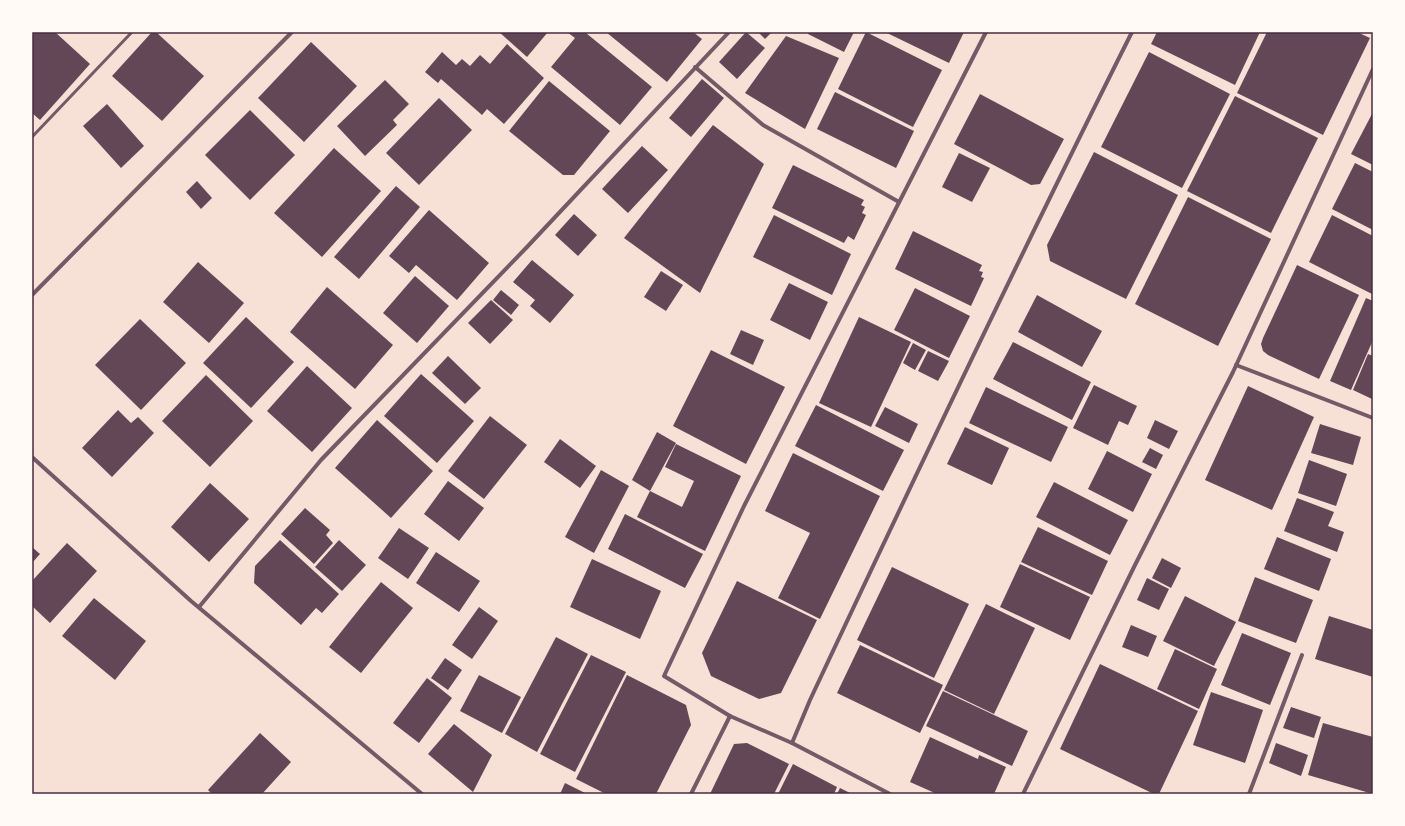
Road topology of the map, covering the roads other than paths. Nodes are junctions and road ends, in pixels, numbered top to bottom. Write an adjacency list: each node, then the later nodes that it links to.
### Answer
1 (132, 32): 8 (lane)
2 (292, 32): 10 (street)
3 (729, 32): 6 (street)
4 (986, 32): 9 (street)
5 (1132, 32): 17 (street)
6 (695, 67): 9 (street); 14 (street)
7 (1373, 69): 11 (street)
8 (32, 136)
9 (899, 202): 16 (street)
10 (32, 295)
11 (1236, 365): 12 (street); 21 (street)
12 (1373, 418)
13 (32, 457): 14 (street)
14 (199, 607): 18 (street)
15 (1302, 655): 22 (street)
16 (730, 716): 17 (street); 19 (street)
17 (792, 743): 20 (street)
18 (422, 794)
19 (691, 794)
20 (890, 794)
21 (1023, 794)
22 (1249, 794)

